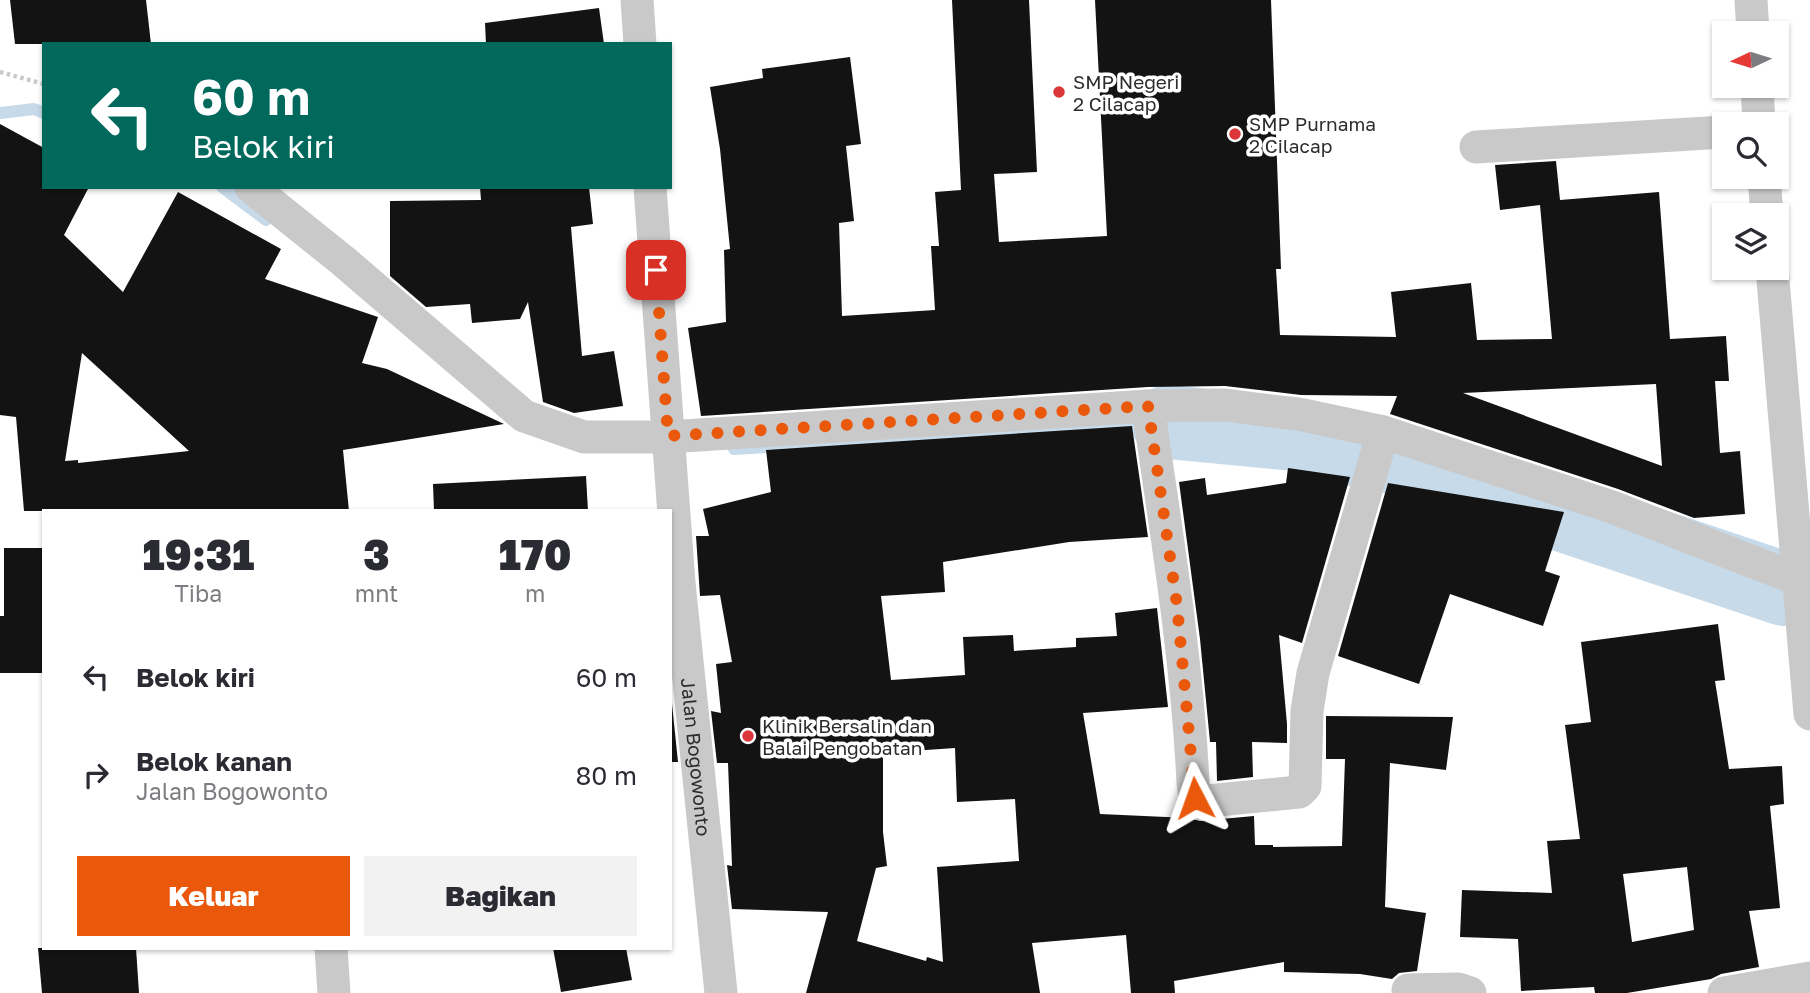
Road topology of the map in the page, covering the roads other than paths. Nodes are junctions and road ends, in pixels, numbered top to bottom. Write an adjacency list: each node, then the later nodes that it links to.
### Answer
1 (637, 0): 4 (street)
2 (1751, 0): 3 (street)
3 (1752, 21)
4 (640, 42)
5 (1712, 133): 6 (street)
6 (1476, 146)
7 (253, 189): 12 (street)
8 (650, 189): 12 (street, Jalan Bogowonto)
9 (1773, 280): 13 (street)
10 (1148, 406): 11 (street); 11 (street); 12 (street)
11 (1383, 432): 13 (street)
12 (668, 436): 19 (street, Jalan Bogowonto)
13 (1802, 577): 14 (street)
14 (1810, 714)
15 (331, 950): 18 (street)
16 (1810, 978): 21 (street)
17 (1408, 990): 20 (street)
18 (334, 993)
19 (721, 993)
20 (1470, 993)
21 (1724, 993)

